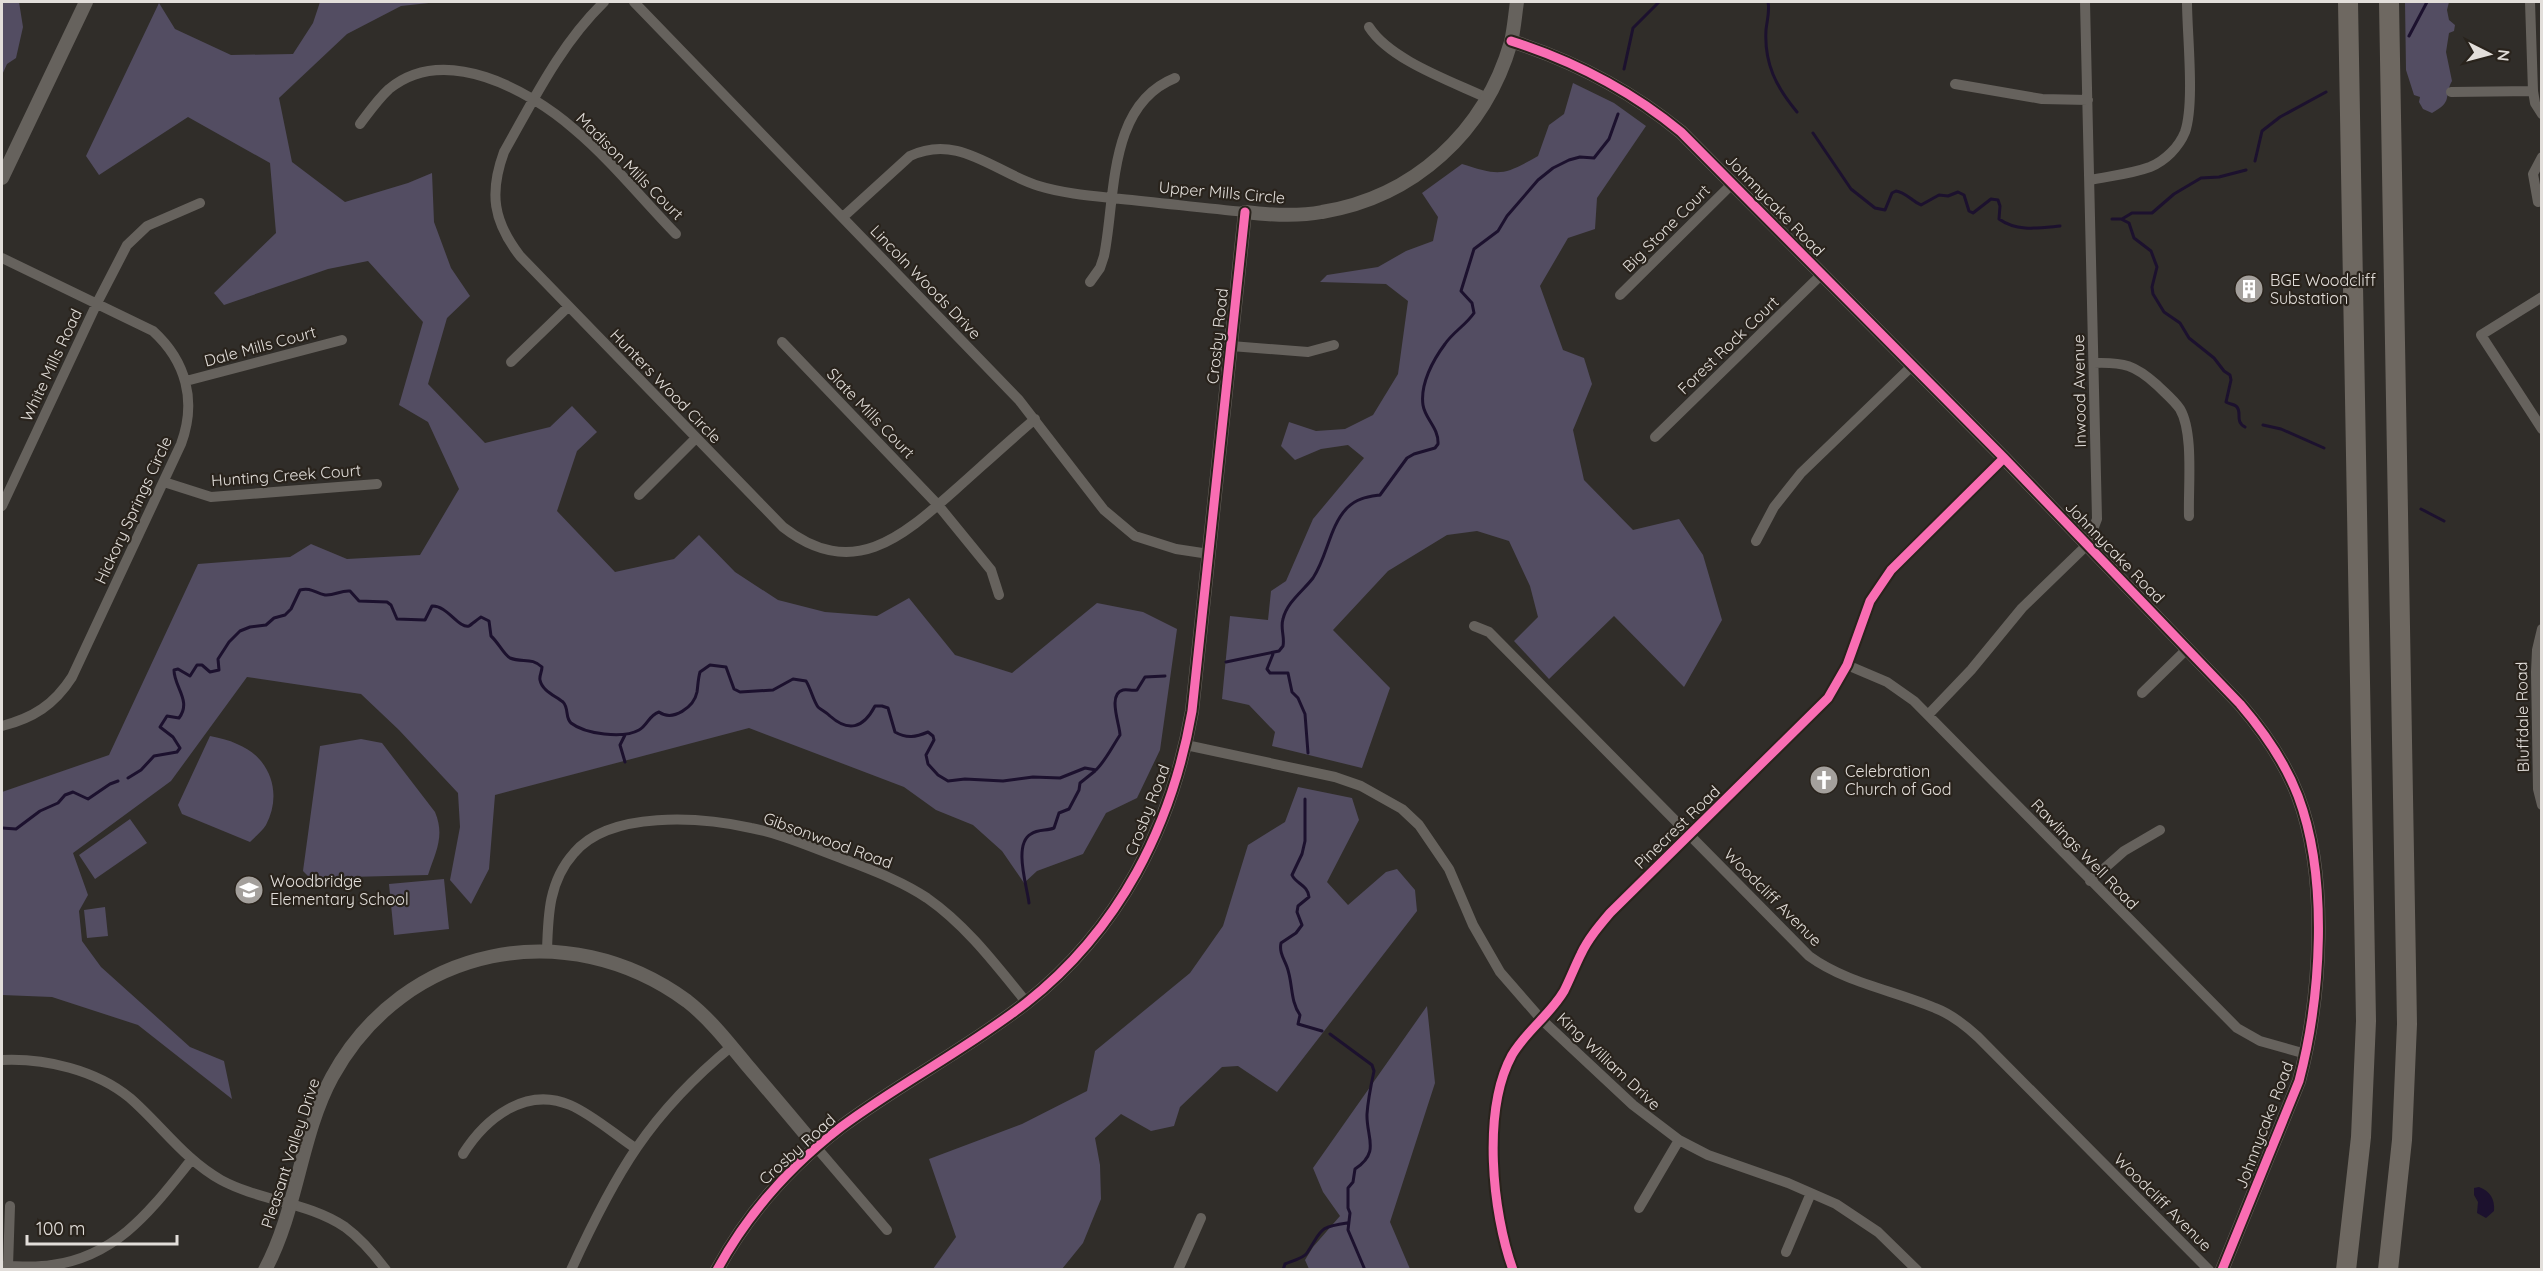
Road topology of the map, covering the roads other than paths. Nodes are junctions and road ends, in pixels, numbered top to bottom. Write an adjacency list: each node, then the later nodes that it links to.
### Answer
1 (86, 2): 22 (street)
2 (604, 2): 18 (street, Hunters Wood Circle)
3 (634, 2): 29 (street, Lincoln Woods Drive)
4 (1517, 2): 11 (street, Upper Mills Circle)
5 (2085, 2): 17 (street, Inwood Avenue)
6 (2187, 2): 23 (street)
7 (2348, 2): 101 (highway)
8 (2389, 2): 102 (highway)
9 (2530, 2): 14 (street)
10 (1369, 27): 16 (street)
11 (1511, 41): 16 (street, Upper Mills Circle); 24 (street, Johnnycake Road)
12 (1175, 78): 25 (street)
13 (1955, 84): 17 (street)
14 (2533, 91): 15 (street); 19 (street)
15 (2451, 92)
16 (1487, 98): 28 (street, Upper Mills Circle)
17 (2088, 100): 23 (street, Inwood Avenue)
18 (533, 101): 20 (street, Madison Mills Court); 30 (street, Madison Mills Court); 37 (street, Hunters Wood Circle)
19 (2541, 114)
20 (360, 124)
21 (2541, 157): 27 (street)
22 (2, 178)
23 (2090, 180): 43 (street, Inwood Avenue)
24 (1733, 183): 32 (street, Johnnycake Road); 34 (street, Big Stone Court)
25 (1111, 198): 28 (street, Upper Mills Circle); 29 (street, Upper Mills Circle); 33 (street)
26 (200, 202): 36 (street, White Mills Road)
27 (2538, 202)
28 (1245, 212): 41 (street, Crosby Road)
29 (843, 217): 46 (street, Lincoln Woods Drive)
30 (676, 234)
31 (2, 258): 36 (street, Hickory Springs Circle)
32 (1822, 274): 44 (street, Johnnycake Road); 48 (street, Forest Rock Court)
33 (1090, 282)
34 (1620, 295)
35 (2541, 297): 47 (street)
36 (97, 303): 45 (street, Hickory Springs Circle); 55 (street, White Mills Road)
37 (568, 307): 42 (street); 49 (street, Hunters Wood Circle)
38 (342, 340): 45 (street, Dale Mills Court)
39 (782, 342): 54 (street, Slate Mills Court)
40 (1334, 345): 41 (street)
41 (1231, 346): 59 (street, Crosby Road)
42 (511, 362)
43 (2094, 363): 56 (street); 58 (street, Inwood Avenue)
44 (1912, 366): 50 (street, Johnnycake Road); 57 (street)
45 (186, 381): 51 (street, Hickory Springs Circle)
46 (1035, 419): 54 (street, Hunters Wood Circle); 59 (street, Lincoln Woods Drive)
47 (2541, 429)
48 (1655, 437)
49 (696, 438): 53 (street); 54 (street, Hunters Wood Circle)
50 (2004, 458): 58 (street, Johnnycake Road); 64 (street, Pinecrest Road)
51 (164, 482): 52 (street, Hunting Creek Court); 67 (street, Hickory Springs Circle)
52 (377, 484)
53 (639, 495)
54 (938, 505): 60 (street, Slate Mills Court)
55 (2, 506)
56 (2189, 516)
57 (1756, 541)
58 (2087, 545): 63 (street, Johnnycake Road); 66 (street, Inwood Avenue)
59 (1209, 554): 68 (street, Crosby Road)
60 (999, 595)
61 (1473, 626): 71 (street, Woodcliff Avenue)
62 (2541, 629): 69 (street, Bluffdale Road)
63 (2187, 649): 65 (street); 77 (street, Johnnycake Road)
64 (1847, 664): 66 (street, Rawlings Well Road); 71 (street, Pinecrest Road)
65 (2142, 693)
66 (1928, 715): 72 (street, Rawlings Well Road)
67 (2, 726)
68 (1186, 745): 74 (street, Crosby Road); 75 (street, King William Drive)
69 (2541, 805)
70 (2160, 830): 72 (street)
71 (1690, 835): 75 (street, Pinecrest Road); 99 (street, Woodcliff Avenue)
72 (2090, 881): 77 (street, Rawlings Well Road)
73 (547, 951): 74 (street, Gibsonwood Road); 76 (street, Pleasant Valley Drive); 86 (street, Pleasant Valley Drive)
74 (1027, 1003): 80 (street, Crosby Road)
75 (1541, 1018): 79 (street, King William Drive); 97 (street, Pinecrest Road)
76 (732, 1046): 80 (street, Pleasant Valley Drive); 81 (street)
77 (2306, 1054): 100 (street, Johnnycake Road)
78 (2, 1060): 83 (street)
79 (1679, 1140): 84 (street, King William Drive); 87 (street)
80 (816, 1147): 89 (street); 95 (street, Crosby Road)
81 (635, 1148): 82 (street); 94 (street)
82 (463, 1154)
83 (192, 1159): 86 (street); 91 (street)
84 (1811, 1193): 90 (street); 98 (street, King William Drive)
85 (10, 1206): 91 (street)
86 (291, 1206): 92 (street, Pleasant Valley Drive); 93 (street)
87 (1639, 1208)
88 (1201, 1218): 96 (street)
89 (888, 1230)
90 (1786, 1252)
91 (5, 1266)
92 (265, 1269)
93 (386, 1269)
94 (571, 1269)
95 (717, 1269)
96 (1178, 1269)
97 (1513, 1269)
98 (1917, 1269)
99 (2209, 1269)
100 (2222, 1269)
101 (2346, 1269)
102 (2388, 1269)

